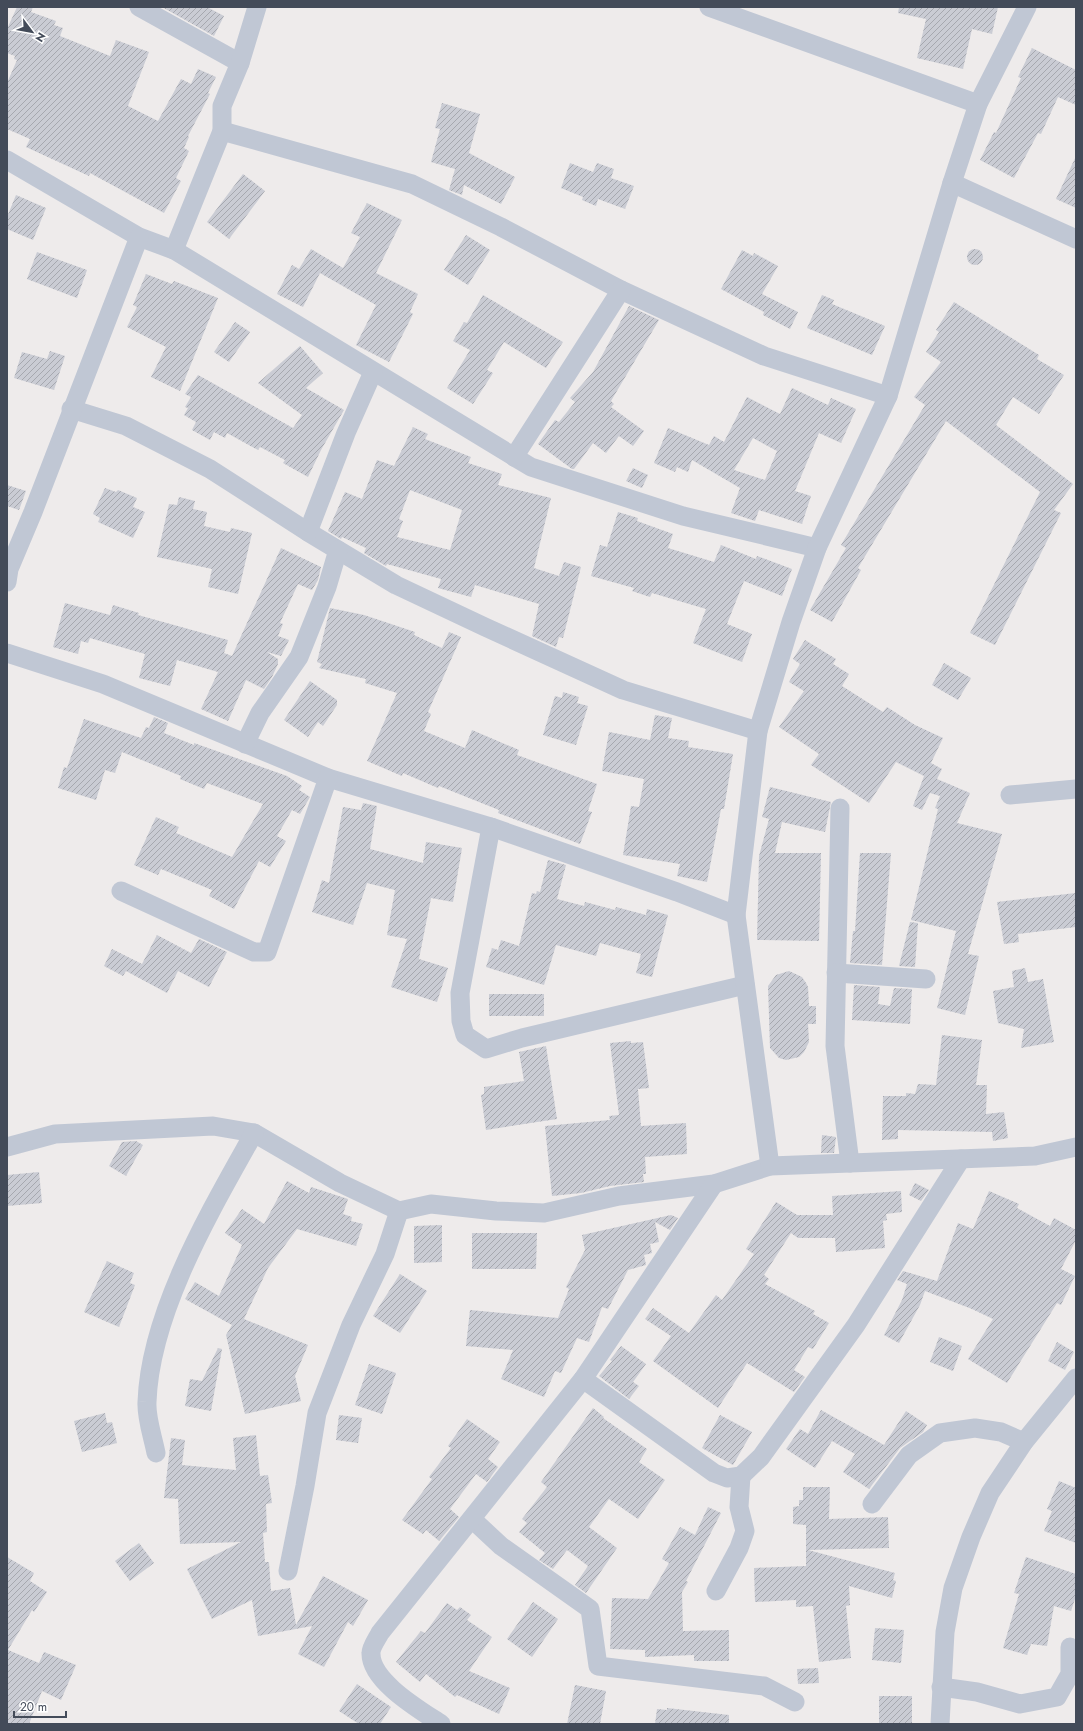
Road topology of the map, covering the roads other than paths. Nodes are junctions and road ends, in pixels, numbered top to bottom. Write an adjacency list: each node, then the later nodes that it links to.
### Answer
1 (139, 7): 5 (street)
2 (257, 7): 5 (street)
3 (709, 7): 6 (street)
4 (1027, 7): 6 (street)
5 (240, 63): 7 (street)
6 (978, 104): 9 (street)
7 (222, 131): 12 (street); 13 (street)
8 (7, 160): 10 (street)
9 (952, 183): 11 (street); 15 (street)
10 (139, 237): 12 (street); 16 (street)
11 (1076, 239)
12 (174, 250): 14 (street)
13 (621, 290): 15 (street); 17 (street)
14 (373, 372): 17 (street); 18 (street)
15 (888, 396): 19 (street)
16 (72, 409): 18 (street); 21 (street)
17 (514, 457): 19 (street)
18 (308, 532): 20 (street)
19 (817, 548): 23 (street)
20 (338, 550): 23 (street); 24 (street)
21 (7, 582)
22 (7, 652): 24 (street)
23 (758, 731): 31 (street)
24 (245, 744): 25 (street)
25 (328, 778): 29 (street); 30 (street)
26 (1076, 789): 27 (street)
27 (1010, 795)
28 (840, 808): 32 (street)
29 (491, 827): 31 (street); 34 (street)
30 (121, 891)
31 (736, 915): 34 (street)
32 (836, 973): 33 (street); 39 (street)
33 (926, 979)
34 (745, 985): 40 (street)
35 (254, 1133): 36 (street); 42 (street); 46 (street)
36 (7, 1147)
37 (1076, 1147): 38 (street)
38 (961, 1159): 39 (street); 47 (street)
39 (850, 1163): 40 (street)
40 (770, 1166): 41 (street)
41 (714, 1184): 42 (street); 44 (street)
42 (399, 1211): 50 (street)
43 (1076, 1378): 45 (street)
44 (583, 1379): 47 (street); 49 (street)
45 (1024, 1442): 48 (street); 53 (street)
46 (156, 1453)
47 (741, 1476): 51 (street)
48 (872, 1504)
49 (472, 1519): 54 (street); 55 (street)
50 (288, 1571)
51 (716, 1591)
52 (1070, 1647): 53 (street)
53 (941, 1687): 56 (street)
54 (795, 1702)
55 (441, 1724)
56 (940, 1724)

